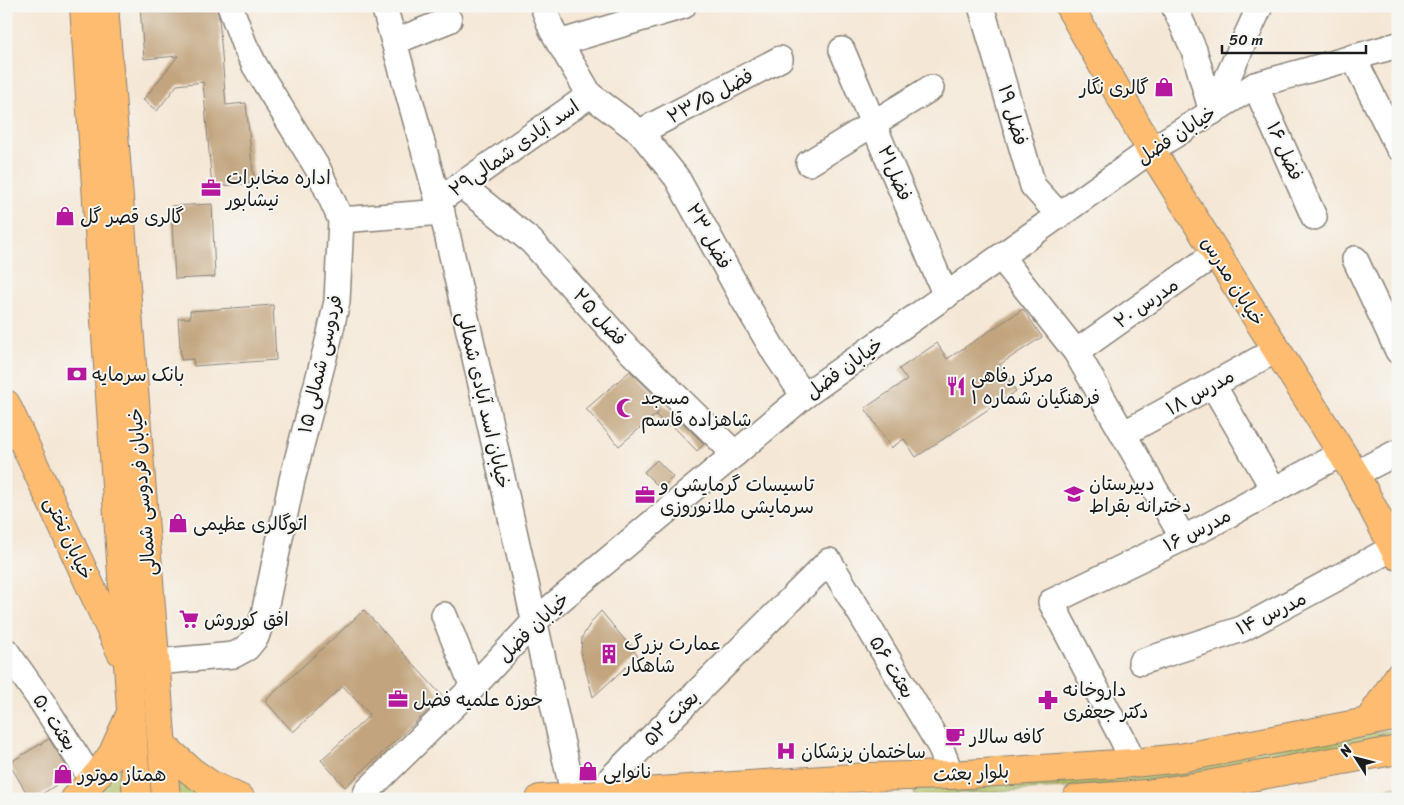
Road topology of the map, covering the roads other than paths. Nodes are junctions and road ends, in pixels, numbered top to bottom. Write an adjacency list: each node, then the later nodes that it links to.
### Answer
1 (84, 6): 55 (main road, خیابان فردوسی شمالی)
2 (104, 6): 53 (main road, خیابان فردوسی شمالی)
3 (230, 6): 31 (street, فردوسی شمالی ۱۵)
4 (384, 6): 12 (street, خیابان اسد آبادی شمالی)
5 (543, 6): 13 (street)
6 (683, 6): 13 (street)
7 (981, 6): 29 (street, فضل ۱۹)
8 (1174, 6): 21 (street)
9 (1260, 6): 21 (street)
10 (1072, 8): 25 (main road, خیابان مدرس)
11 (450, 20): 12 (street)
12 (394, 42): 28 (street, خیابان اسد آبادی شمالی)
13 (559, 43): 20 (street)
14 (1398, 45): 16 (street, خیابان فضل)
15 (842, 50): 22 (street, فضل۲۱)
16 (1353, 57): 18 (street, خیابان فضل); 24 (street)
17 (780, 59): 23 (street, فضل ۲۳/۵)
18 (1255, 86): 21 (street, خیابان فضل); 30 (street, فضل ۱۶)
19 (931, 88): 22 (street)
20 (590, 95): 23 (street, فضل ۲۳); 27 (street, اسد آبادی شمالی۲۹)
21 (1212, 112): 25 (street, خیابان فضل)
22 (874, 123): 26 (street); 35 (street, فضل۲۱)
23 (640, 132): 40 (street, فضل ۲۳)
24 (1398, 147)
25 (1151, 150): 29 (street, خیابان فضل); 32 (main road, خیابان مدرس)
26 (809, 163)
27 (461, 185): 28 (street, اسد آبادی شمالی۲۹); 44 (street, فضل ۲۵)
28 (440, 206): 31 (street); 51 (street, خیابان اسد آبادی شمالی)
29 (1059, 215): 33 (street, خیابان فضل)
30 (1314, 217)
31 (341, 220): 53 (street, فردوسی شمالی ۱۵)
32 (1216, 253): 36 (main road, خیابان مدرس); 38 (street, مدرس ۲۰)
33 (1001, 257): 35 (street, خیابان فضل); 38 (street)
34 (1355, 259): 37 (street)
35 (946, 296): 40 (street, خیابان فضل)
36 (1276, 350): 39 (street, مدرس ۱۸); 45 (main road, خیابان مدرس)
37 (1398, 351)
38 (1076, 352): 42 (street)
39 (1213, 385): 42 (street, مدرس ۱۸); 46 (street)
40 (804, 396): 44 (street, خیابان فضل)
41 (6, 404): 55 (main road, خیابان تختی)
42 (1123, 434): 47 (street)
43 (1398, 452): 45 (street, مدرس ۱۶)
44 (736, 454): 51 (street, خیابان فضل)
45 (1348, 464): 46 (street, مدرس ۱۶); 48 (main road, خیابان مدرس)
46 (1274, 490): 47 (street, مدرس ۱۶)
47 (1182, 538): 63 (street, مدرس ۱۶)
48 (1396, 552): 54 (street, مدرس ۱۴)
49 (829, 561): 65 (street, بعثت ۵۶); 67 (street, بعثت ۵۲)
50 (444, 616): 57 (street)
51 (536, 620): 57 (street, خیابان فضل); 68 (street, خیابان اسد آبادی شمالی)
52 (6, 651): 64 (street, بعثت ۵۰)
53 (156, 662): 61 (main road, خیابان فردوسی شمالی)
54 (1141, 662)
55 (130, 672): 58 (main road, خیابان فردوسی شمالی)
56 (1398, 676): 60 (main road)
57 (473, 687): 74 (street, خیابان فضل)
58 (132, 711): 70 (main road); 71 (main road, خیابان فردوسی شمالی)
59 (1398, 716): 60 (main road, بلوار بعثت)
60 (1368, 722): 63 (main road, بلوار بعثت)
61 (162, 745): 72 (main road, خیابان فردوسی شمالی); 73 (main road)
62 (1398, 750): 69 (main road)
63 (1132, 763): 65 (main road, بلوار بعثت)
64 (85, 769)
65 (951, 775): 66 (main road, بلوار بعثت)
66 (869, 788): 67 (main road, بلوار بعثت)
67 (603, 795): 68 (main road, بلوار بعثت)
68 (574, 797): 75 (main road, بلوار بعثت)
69 (1148, 797): 76 (main road)
70 (75, 799)
71 (137, 799)
72 (166, 799)
73 (241, 799)
74 (364, 799)
75 (540, 799)
76 (1076, 799)

